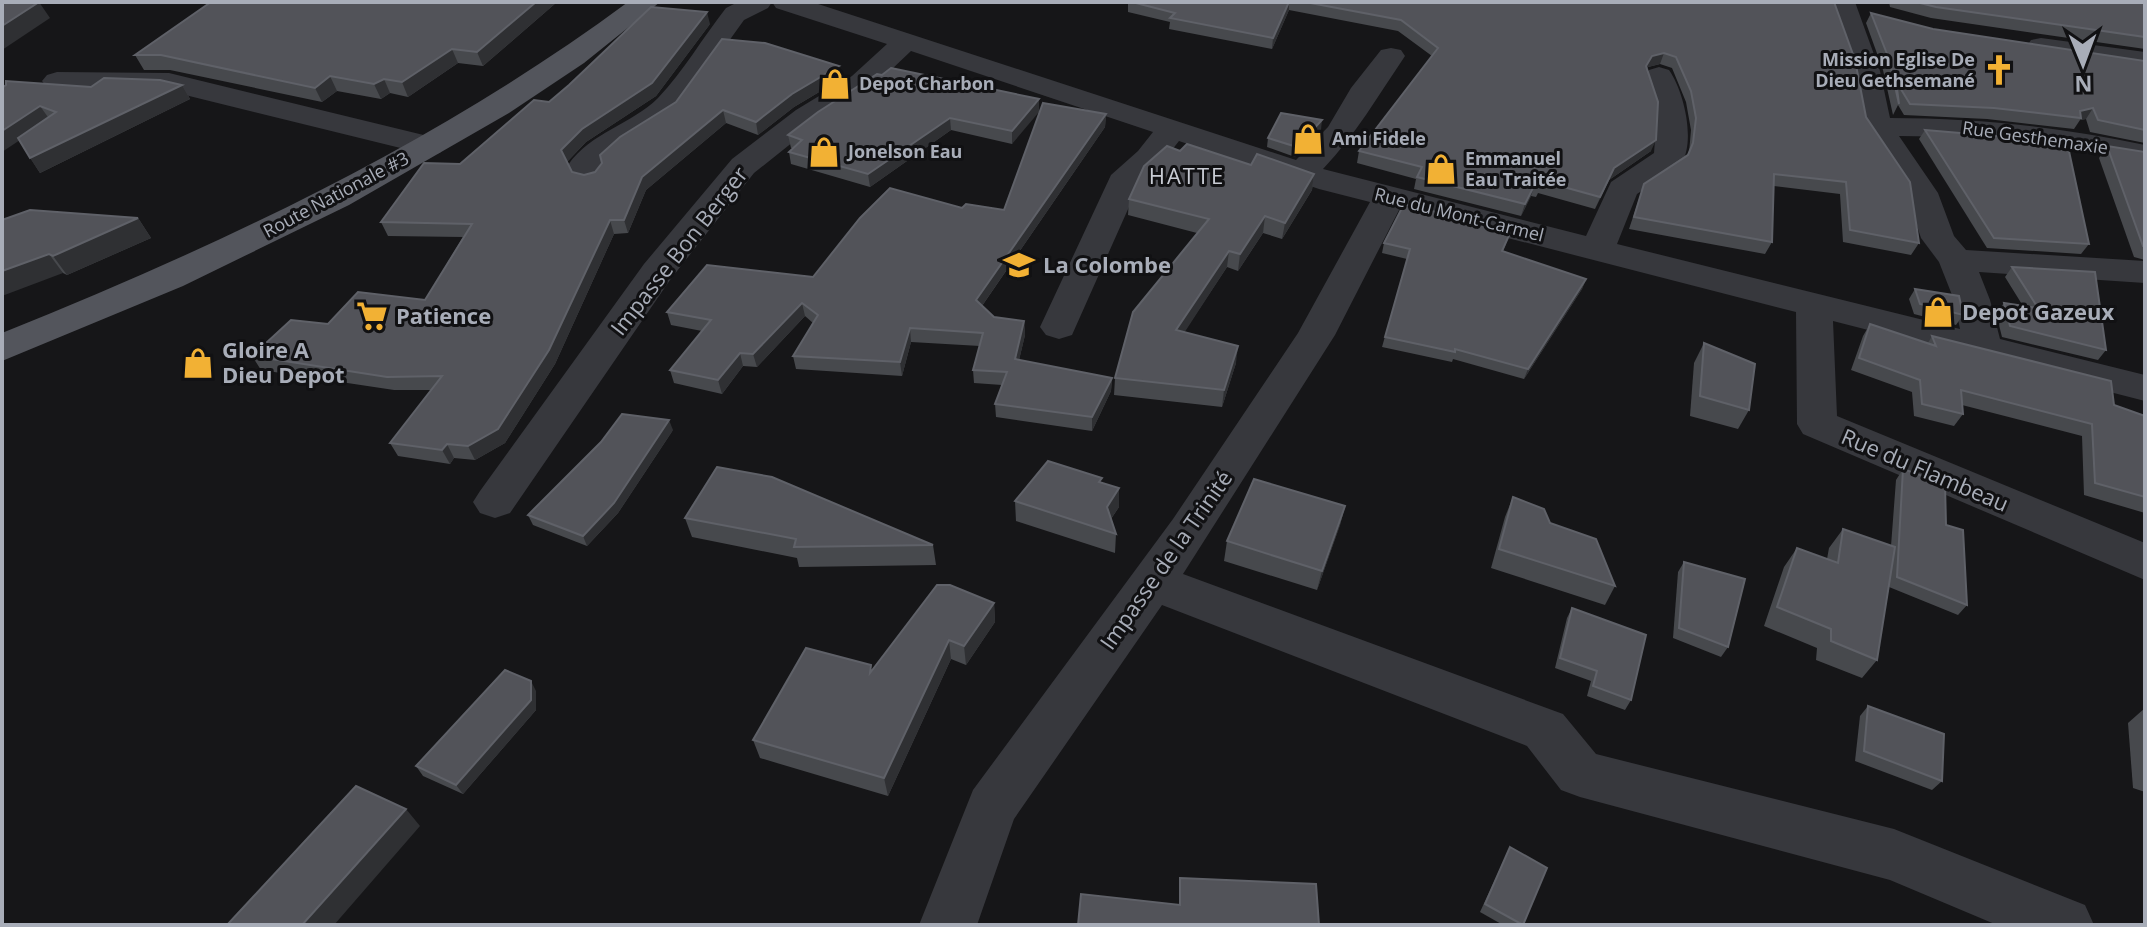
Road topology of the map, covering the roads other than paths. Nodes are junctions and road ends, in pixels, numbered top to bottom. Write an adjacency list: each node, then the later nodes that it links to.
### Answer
1 (646, 2): 13 (main road, Route Nationale #3)
2 (759, 2): 16 (street)
3 (785, 2): 5 (street, Rue du Mont-Carmel)
4 (1847, 6): 11 (street)
5 (905, 42): 12 (street, Rue du Mont-Carmel); 26 (street, Impasse Bon Berger)
6 (2021, 43): 8 (street)
7 (1391, 56): 15 (street)
8 (2145, 61)
9 (1659, 76): 18 (street)
10 (57, 81): 13 (street)
11 (1877, 127): 14 (street, Rue Gesthemaxie); 19 (street)
12 (1172, 129): 15 (street, Rue du Mont-Carmel); 22 (street)
13 (429, 146): 24 (main road, Route Nationale #3)
14 (2145, 154)
15 (1303, 171): 17 (street, Rue du Mont-Carmel)
16 (588, 175)
17 (1390, 196): 18 (street, Rue du Mont-Carmel); 28 (street, Impasse de la Trinité)
18 (1597, 250): 21 (street, Rue du Mont-Carmel)
19 (1956, 260): 20 (street); 23 (street)
20 (2145, 272)
21 (1814, 304): 23 (street, Rue du Mont-Carmel); 27 (street, Rue du Flambeau)
22 (1059, 327)
23 (1983, 346): 25 (street, Rue du Mont-Carmel)
24 (2, 348)
25 (2145, 388)
26 (495, 502)
27 (2145, 562)
28 (1153, 582): 29 (street, Impasse de la Trinité); 30 (street)
29 (948, 925)
30 (2065, 925)

